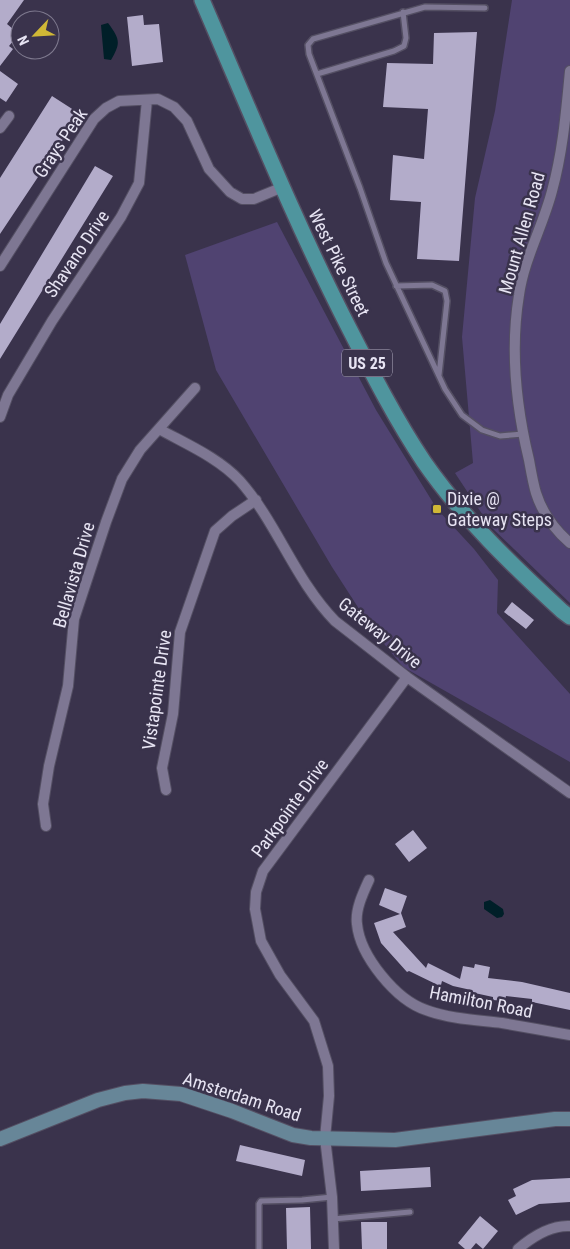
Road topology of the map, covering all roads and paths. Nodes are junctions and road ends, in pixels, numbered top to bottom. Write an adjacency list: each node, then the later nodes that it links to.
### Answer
1 (202, 0): 9 (main road, West Pike Street / US 25)
2 (484, 8): 3 (lane)
3 (403, 12): 5 (lane); 5 (lane)
4 (570, 71): 16 (street, Mount Allen Road)
5 (317, 74): 11 (lane)
6 (147, 100): 9 (street, Grays Peak); 10 (street, Grays Peak); 14 (street, Shavano Drive)
7 (9, 116): 8 (street)
8 (0, 128)
9 (283, 187): 19 (main road, West Pike Street / US 25)
10 (0, 266)
11 (396, 286): 12 (lane); 12 (lane)
12 (438, 375): 16 (lane)
13 (195, 388): 15 (street, Bellavista Drive)
14 (0, 416)
15 (159, 429): 17 (street, Gateway Drive); 23 (street, Bellavista Drive)
16 (523, 434): 18 (street, Mount Allen Road)
17 (256, 500): 20 (street, Gateway Drive); 21 (street, Vistapointe Drive)
18 (570, 543)
19 (570, 618)
20 (407, 677): 22 (street, Gateway Drive); 27 (street, Parkpointe Drive)
21 (166, 790)
22 (570, 793)
23 (46, 826)
24 (369, 880): 25 (street, Hamilton Road)
25 (570, 1035)
26 (570, 1119): 27 (street, Amsterdam Road)
27 (325, 1138): 28 (street, Amsterdam Road); 29 (street, Parkpointe Drive)
28 (0, 1139)
29 (332, 1196): 31 (street, Parkpointe Drive); 33 (lane)
30 (410, 1212): 31 (lane)
31 (333, 1219): 34 (street, Parkpointe Drive)
32 (570, 1226): 35 (street)
33 (259, 1249)
34 (334, 1249)
35 (518, 1249)

